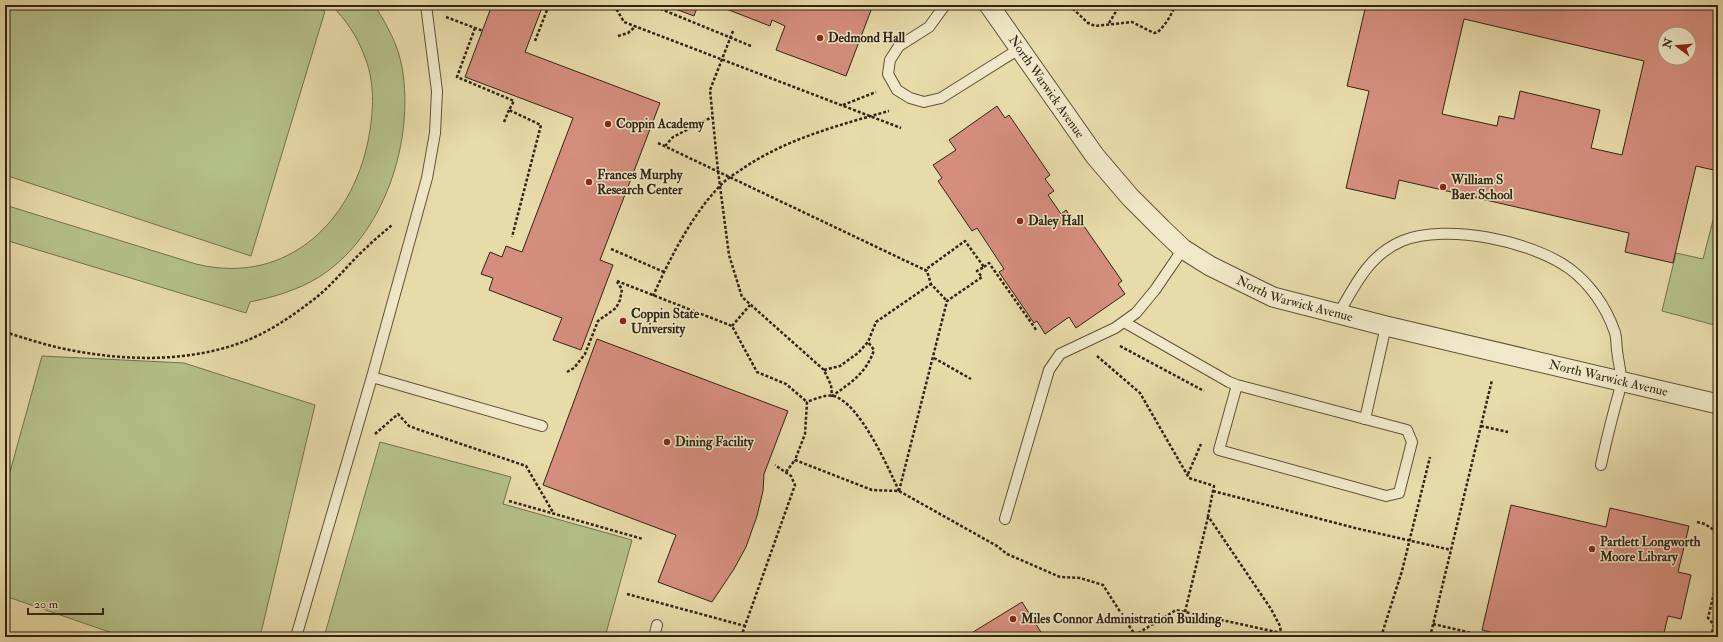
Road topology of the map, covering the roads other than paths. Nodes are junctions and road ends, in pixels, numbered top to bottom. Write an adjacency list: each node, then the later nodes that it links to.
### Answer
1 (426, 5): 9 (lane)
2 (944, 5): 4 (lane)
3 (989, 5): 4 (street, North Warwick Avenue)
4 (1019, 48): 5 (street, North Warwick Avenue)
5 (1183, 249): 6 (street, North Warwick Avenue); 7 (lane)
6 (1338, 314): 8 (street, North Warwick Avenue); 10 (lane)
7 (1124, 322): 11 (lane); 16 (lane)
8 (1386, 326): 10 (street, North Warwick Avenue); 13 (lane)
9 (372, 377): 14 (lane); 18 (lane)
10 (1621, 382): 12 (street, North Warwick Avenue); 15 (lane)
11 (1237, 384): 13 (lane); 13 (lane)
12 (1718, 404)
13 (1365, 419)
14 (542, 426)
15 (1600, 466)
16 (1005, 519)
17 (657, 625): 19 (lane)
18 (296, 637)
19 (654, 637)

